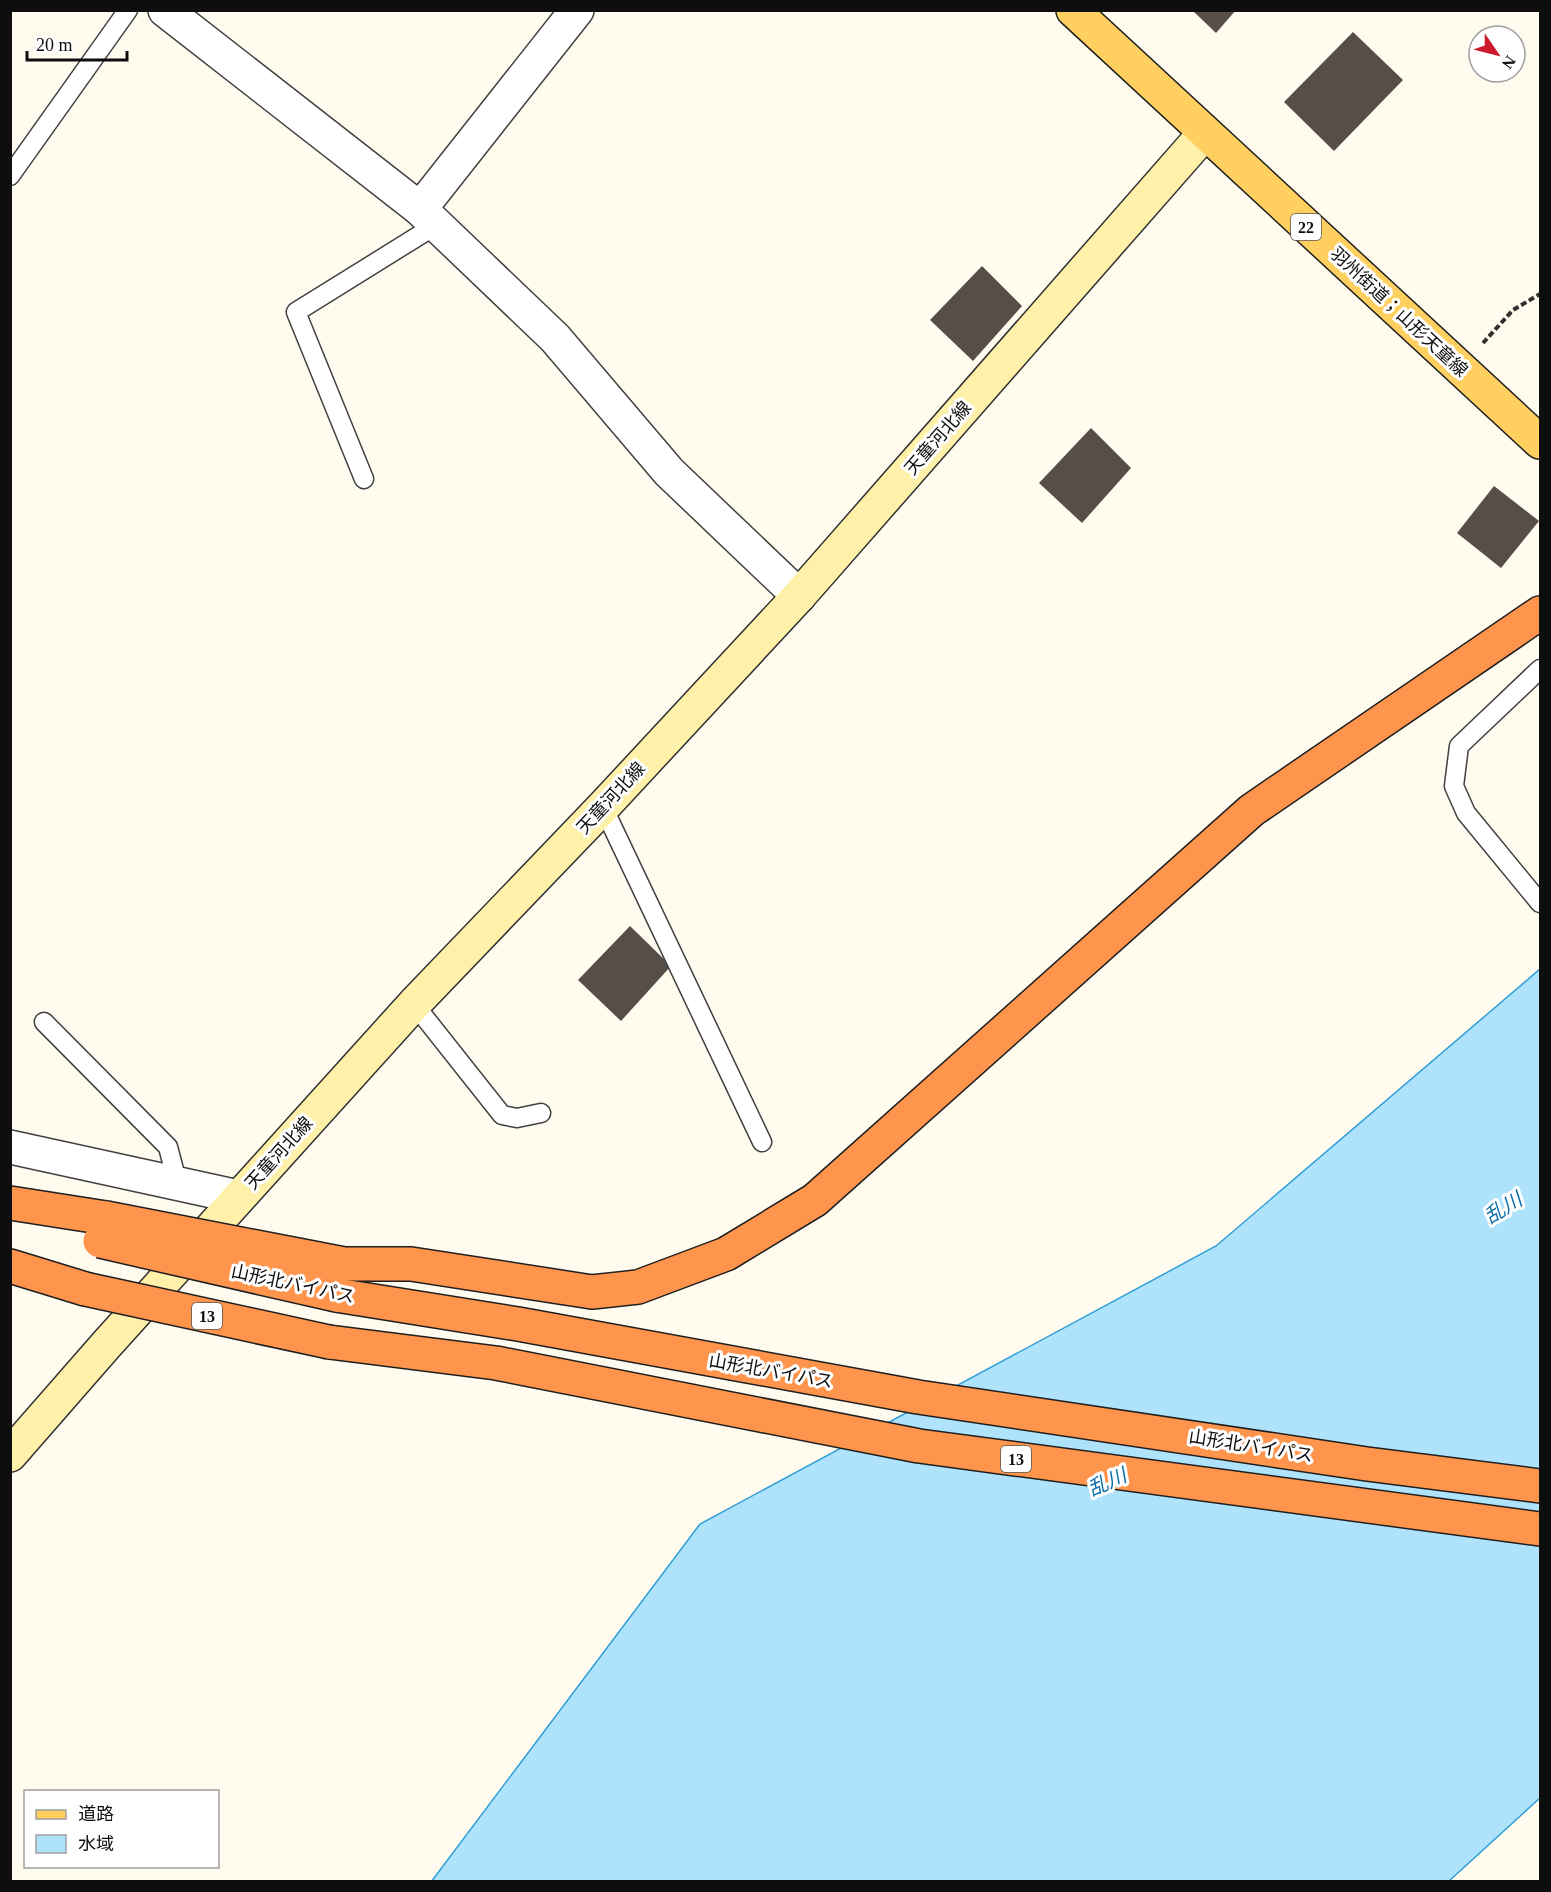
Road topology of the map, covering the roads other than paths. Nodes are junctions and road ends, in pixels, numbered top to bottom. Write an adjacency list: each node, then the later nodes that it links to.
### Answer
1 (128, 10): 6 (lane)
2 (165, 10): 7 (street)
3 (577, 10): 7 (street)
4 (1073, 10): 5 (main road, 羽州街道；山形天童線 / 22)
5 (1204, 134): 8 (main road, 羽州街道；山形天童線 / 22); 10 (main road, 天童河北線)
6 (10, 176)
7 (428, 217): 9 (lane); 10 (street)
8 (1540, 442)
9 (364, 480)
10 (799, 596): 13 (main road, 天童河北線)
11 (1540, 613): 26 (highway)
12 (1540, 669): 14 (lane)
13 (603, 807): 15 (main road, 天童河北線); 18 (lane)
14 (1540, 903)
15 (414, 1004): 17 (lane); 21 (main road, 天童河北線)
16 (44, 1022): 20 (lane)
17 (541, 1113)
18 (762, 1142)
19 (10, 1147): 20 (street)
20 (178, 1185): 21 (street)
21 (239, 1197): 27 (main road, 天童河北線)
22 (10, 1203): 24 (highway)
23 (10, 1214): 24 (highway, 山形北バイパス)
24 (103, 1229): 26 (highway, 山形北バイパス, bridge)
25 (10, 1266): 29 (highway, 13, bridge)
26 (340, 1280): 28 (highway, 山形北バイパス)
27 (10, 1455)
28 (1540, 1486)
29 (1540, 1529)

